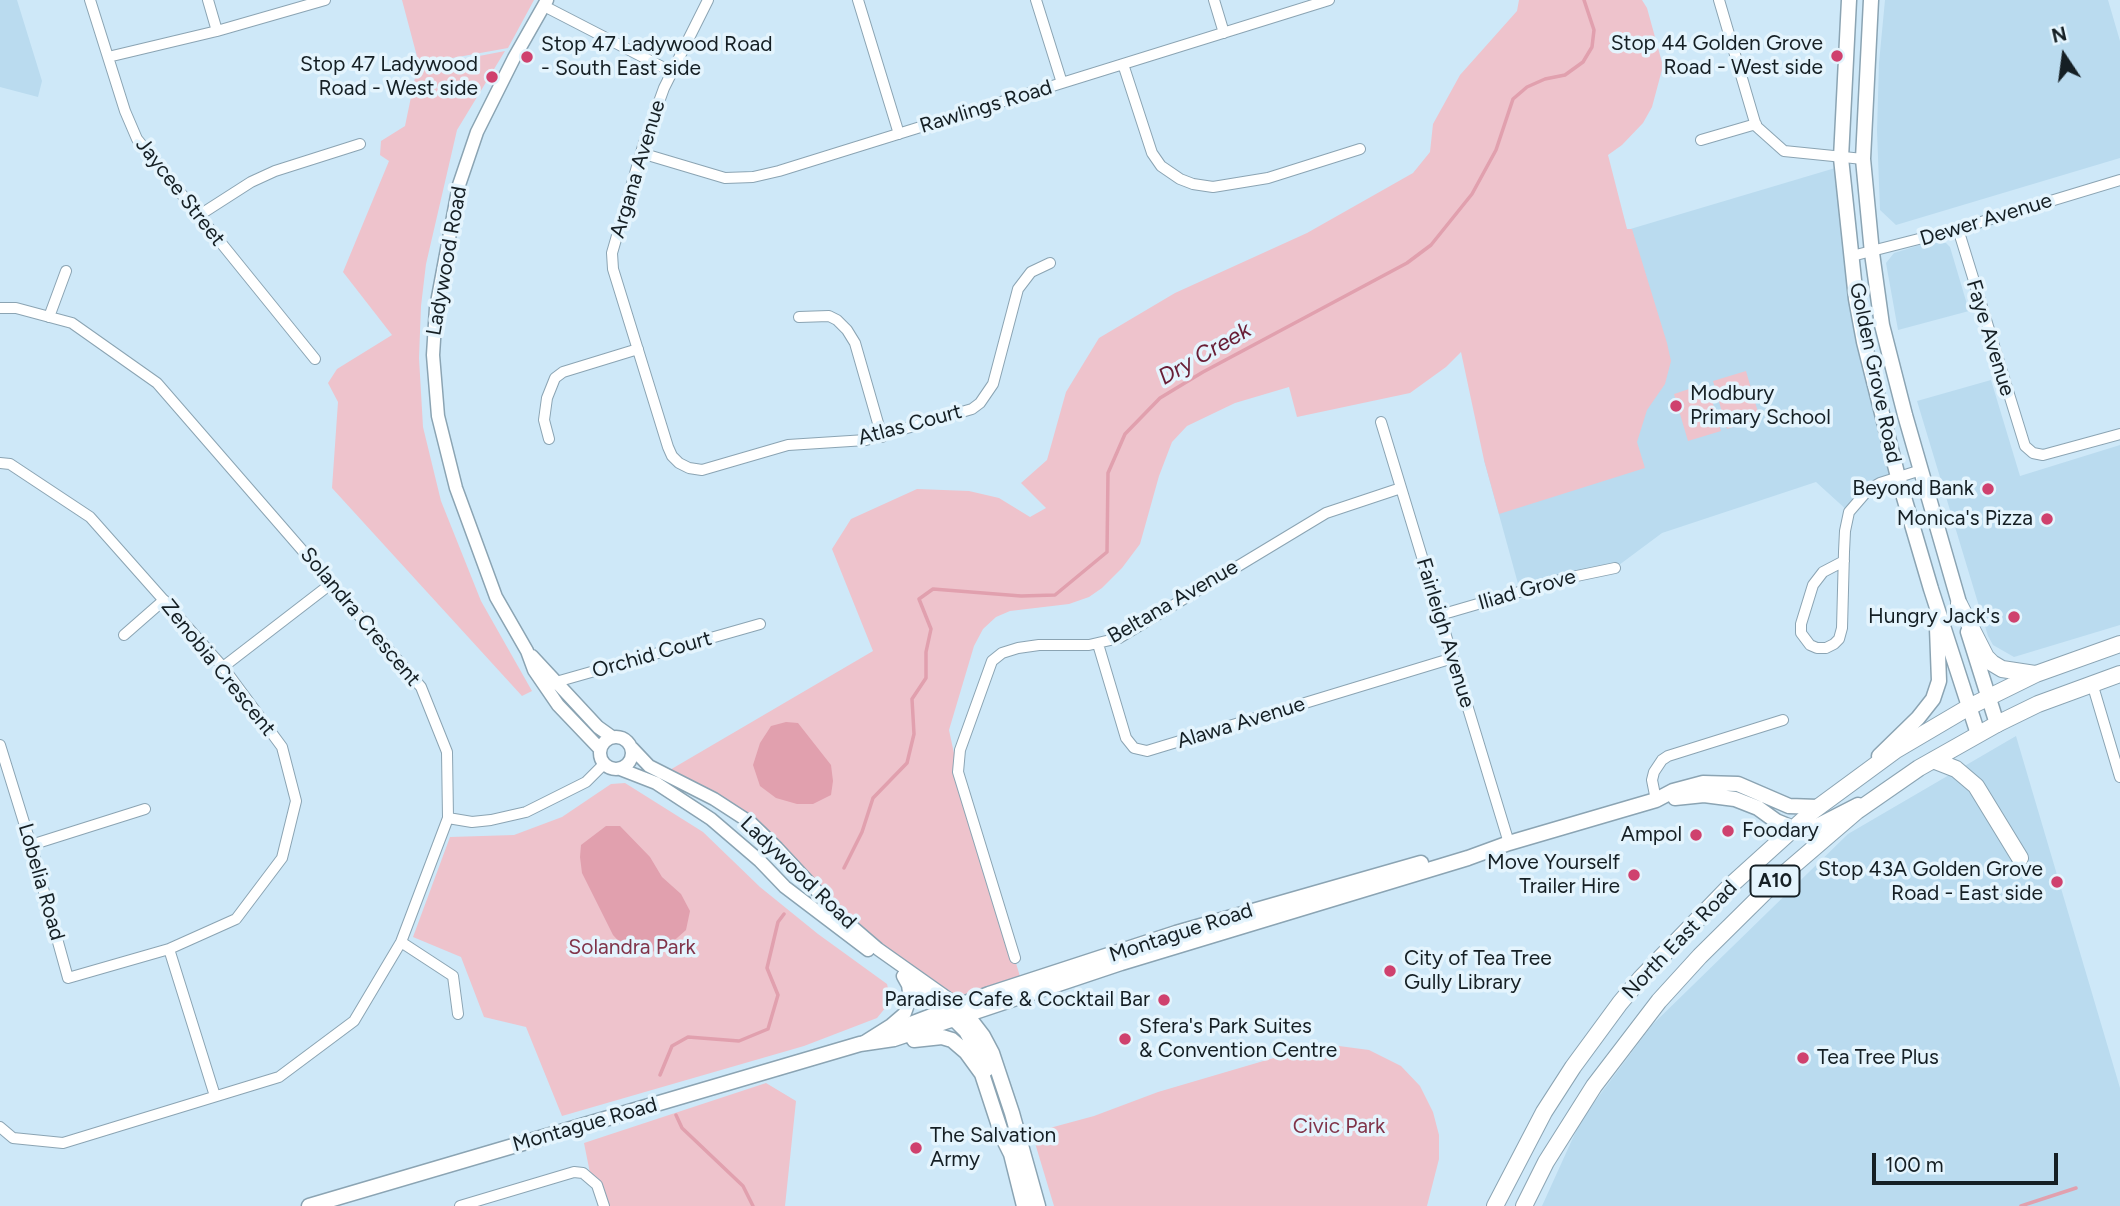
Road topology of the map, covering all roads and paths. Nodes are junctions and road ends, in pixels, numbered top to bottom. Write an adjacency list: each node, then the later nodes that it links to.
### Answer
1 (90, 0): 15 (street, Jaycee Street)
2 (208, 0): 13 (street)
3 (325, 0): 13 (street)
4 (708, 0): 17 (street, Argana Avenue)
5 (858, 0): 20 (street)
6 (1036, 0): 18 (street)
7 (1214, 0): 14 (street)
8 (1329, 0): 14 (street, Rawlings Road)
9 (1719, 0): 19 (street)
10 (1849, 0): 25 (main road, Golden Grove Road)
11 (1871, 0): 26 (main road, Golden Grove Road)
12 (545, 3): 17 (street); 64 (street, Ladywood Road)
13 (217, 31): 15 (street)
14 (1224, 33): 16 (street, Rawlings Road)
15 (108, 57): 28 (street, Jaycee Street)
16 (1123, 64): 18 (street, Rawlings Road); 23 (street)
17 (673, 72): 24 (street, Argana Avenue)
18 (1062, 83): 20 (street, Rawlings Road)
19 (1756, 124): 21 (street); 25 (street)
20 (899, 134): 24 (street, Rawlings Road)
21 (1701, 140)
22 (360, 144): 28 (street)
23 (1360, 149)
24 (642, 153): 37 (street, Argana Avenue)
25 (1841, 158): 26 (street); 31 (main road, Golden Grove Road)
26 (1863, 159): 30 (main road, Golden Grove Road)
27 (2120, 180): 29 (street, Dewer Avenue)
28 (198, 216): 38 (street, Jaycee Street)
29 (1958, 229): 30 (street, Dewer Avenue); 40 (street, Faye Avenue)
30 (1872, 253): 31 (street, Dewer Avenue); 45 (main road, Golden Grove Road)
31 (1852, 256): 46 (main road, Golden Grove Road)
32 (1050, 263): 41 (street, Atlas Court)
33 (66, 271): 35 (street)
34 (0, 308): 35 (street, Solandra Crescent)
35 (49, 317): 50 (street, Solandra Crescent)
36 (799, 317): 41 (street)
37 (638, 349): 42 (street); 44 (street, Argana Avenue)
38 (315, 359)
39 (1381, 422): 47 (street, Fairleigh Avenue)
40 (2120, 434)
41 (882, 437): 44 (street, Atlas Court)
42 (549, 439)
43 (0, 463): 51 (street, Zenobia Crescent)
44 (678, 463)
45 (1921, 470): 46 (street); 53 (main road, Golden Grove Road)
46 (1898, 477): 48 (street); 52 (main road, Golden Grove Road)
47 (1401, 488): 54 (street, Fairleigh Avenue); 57 (street, Beltana Avenue)
48 (1844, 561): 48 (street)
49 (1615, 568): 54 (street, Iliad Grove)
50 (331, 583): 60 (street); 83 (street, Solandra Crescent)
51 (164, 600): 56 (street); 60 (street, Zenobia Crescent)
52 (1936, 604): 66 (main road, Golden Grove Road); 77 (main road)
53 (1959, 604): 61 (main road); 65 (main road, Golden Grove Road)
54 (1440, 615): 59 (street, Fairleigh Avenue)
55 (760, 624): 64 (street, Orchid Court)
56 (124, 635)
57 (1098, 644): 59 (street, Alawa Avenue); 90 (street, Beltana Avenue)
58 (2120, 644): 61 (main road, North East Road / A10)
59 (1453, 658): 85 (street, Fairleigh Avenue)
60 (223, 667): 89 (street, Zenobia Crescent)
61 (2036, 674): 65 (main road, North East Road / A10)
62 (2120, 674): 63 (main road, North East Road / A10)
63 (2092, 683): 68 (main road, North East Road / A10); 78 (street)
64 (552, 687): 70 (street, Ladywood Road); 73 (street, Ladywood Road)
65 (1989, 697): 66 (main road, North East Road / A10); 68 (main road, Golden Grove Road)
66 (1969, 707): 69 (main road, Golden Grove Road); 77 (main road, North East Road / A10)
67 (1783, 720): 80 (street)
68 (1997, 724): 69 (main road, North East Road / A10)
69 (1978, 734): 74 (main road, North East Road / A10)
70 (612, 737): 72 (street); 73 (street)
71 (0, 745): 86 (street, Lobelia Road)
72 (632, 748): 76 (street); 95 (street, Ladywood Road)
73 (600, 749): 75 (street)
74 (1933, 760): 79 (main road, North East Road / A10); 87 (main road)
75 (604, 764): 76 (street); 83 (street)
76 (620, 769): 92 (street, Ladywood Road)
77 (1858, 777): 81 (main road, North East Road / A10)
78 (2120, 777)
79 (1886, 790): 84 (main road); 94 (main road, North East Road / A10)
80 (1656, 800): 81 (main road, Montague Road); 84 (main road, Montague Road); 85 (main road, Montague Road)
81 (1818, 807): 84 (main road, North East Road / A10)
82 (145, 809): 86 (street)
83 (448, 818): 88 (street, Solandra Crescent)
84 (1793, 828): 91 (main road, North East Road / A10)
85 (1509, 843): 95 (main road, Montague Road)
86 (31, 845): 93 (street, Lobelia Road)
87 (2020, 858)
88 (401, 942): 96 (street); 98 (street, Solandra Crescent)
89 (169, 950): 93 (street, Zenobia Crescent); 98 (street)
90 (1015, 958)
91 (1650, 970): 94 (main road); 106 (main road, North East Road / A10)
92 (903, 975): 95 (street, Ladywood Road); 97 (street)
93 (68, 978)
94 (1670, 988): 107 (main road, North East Road / A10)
95 (957, 1013): 97 (main road, Montague Road); 100 (main road); 105 (main road)
96 (458, 1014)
97 (860, 1044): 100 (main road); 101 (main road, Montague Road)
98 (215, 1096): 99 (street, Solandra Crescent)
99 (0, 1127)
100 (1011, 1154): 104 (main road)
101 (309, 1206)
102 (460, 1206): 103 (street, Montague Road)
103 (604, 1206)
104 (1024, 1206)
105 (1038, 1206)
106 (1495, 1206)
107 (1524, 1206)

